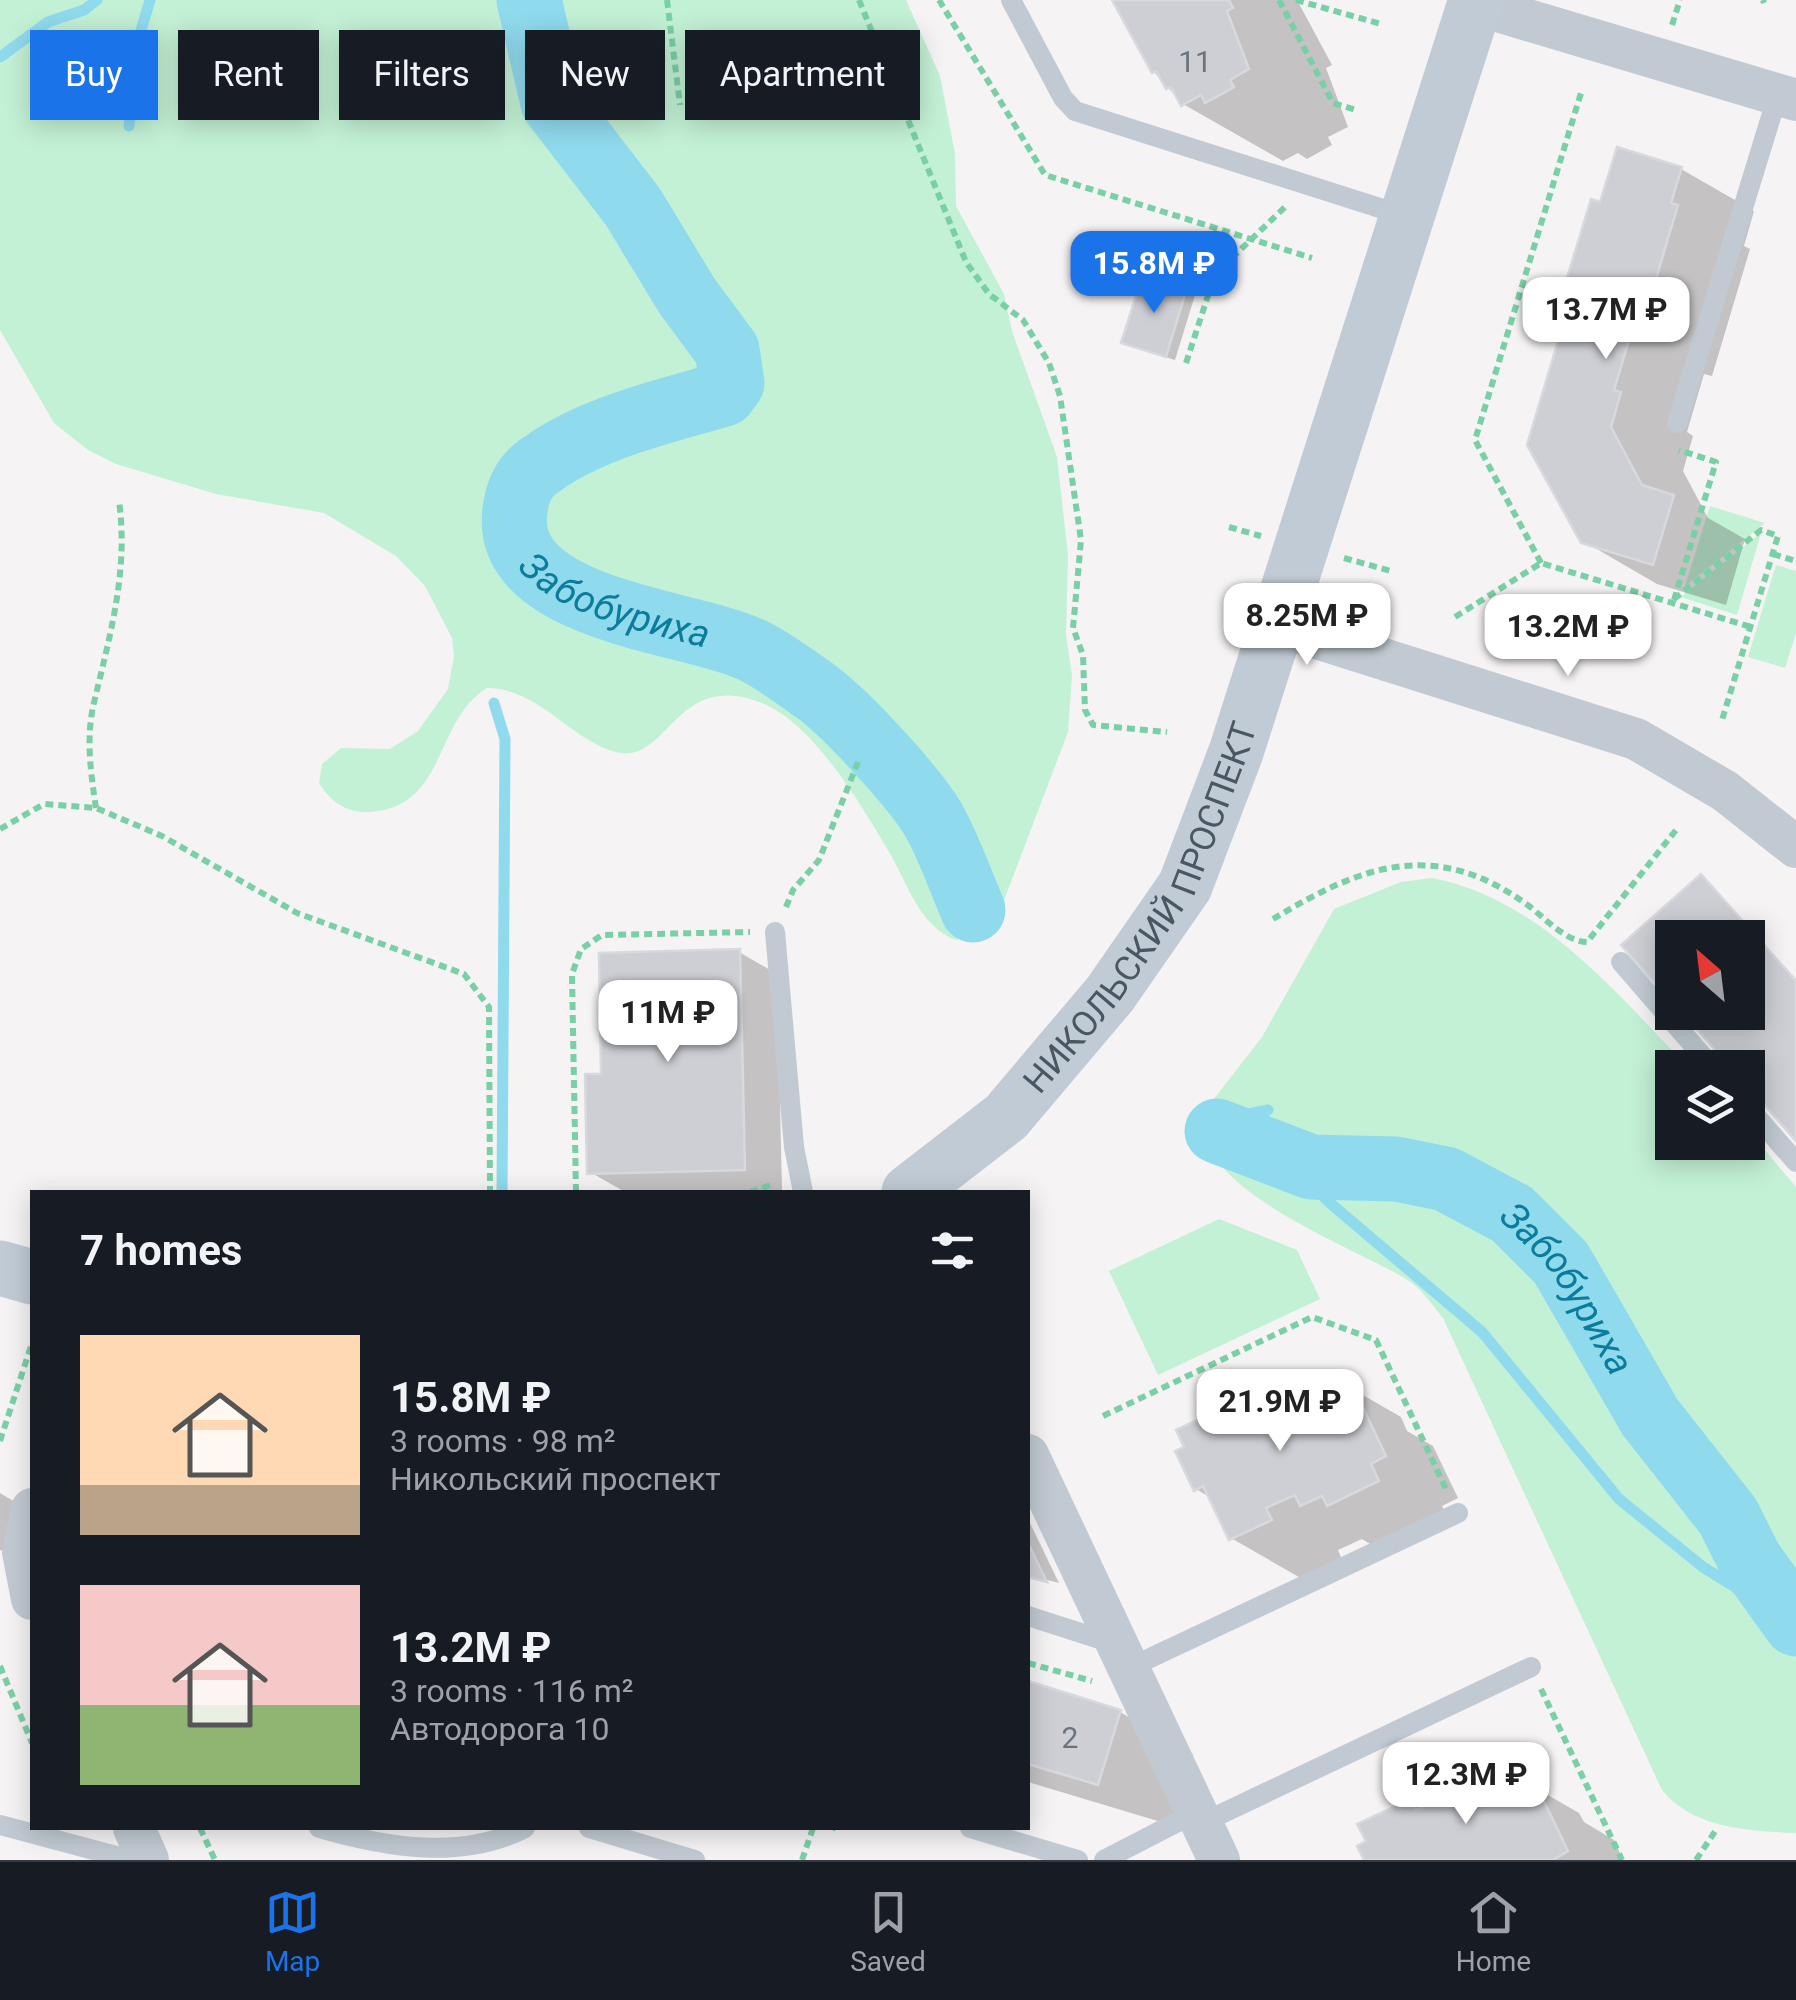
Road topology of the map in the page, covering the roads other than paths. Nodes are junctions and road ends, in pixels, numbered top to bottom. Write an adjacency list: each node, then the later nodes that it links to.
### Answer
1 (1010, 0): 4 (lane)
2 (1475, 2): 3 (street); 4 (main road, НИКОЛЬСКИЙ ПРОСПЕКТ)
3 (1787, 97): 5 (lane)
4 (1405, 216): 6 (main road, НИКОЛЬСКИЙ ПРОСПЕКТ)
5 (1677, 422)
6 (1276, 625): 7 (street); 14 (main road, НИКОЛЬСКИЙ ПРОСПЕКТ)
7 (1796, 847)
8 (775, 932): 13 (lane)
9 (1621, 962): 10 (lane)
10 (1697, 1050)
11 (1765, 1126): 12 (lane)
12 (1796, 1162)
13 (804, 1190)
14 (912, 1190)
15 (0, 1268): 16 (main road)
16 (30, 1277)
17 (1030, 1459): 22 (street)
18 (1458, 1513): 22 (lane)
19 (30, 1519): 20 (street)
20 (30, 1588)
21 (1030, 1617): 22 (lane)
22 (1123, 1656): 30 (street)
23 (1530, 1667): 30 (lane)
24 (0, 1825): 32 (lane)
25 (135, 1830): 33 (street)
26 (335, 1830): 31 (lane)
27 (521, 1830): 31 (lane)
28 (596, 1830): 34 (lane)
29 (977, 1830): 35 (lane)
30 (1206, 1832): 36 (lane)
31 (375, 1835)
32 (131, 1860)
33 (148, 1860)
34 (695, 1860)
35 (1078, 1860)
36 (1104, 1860)

